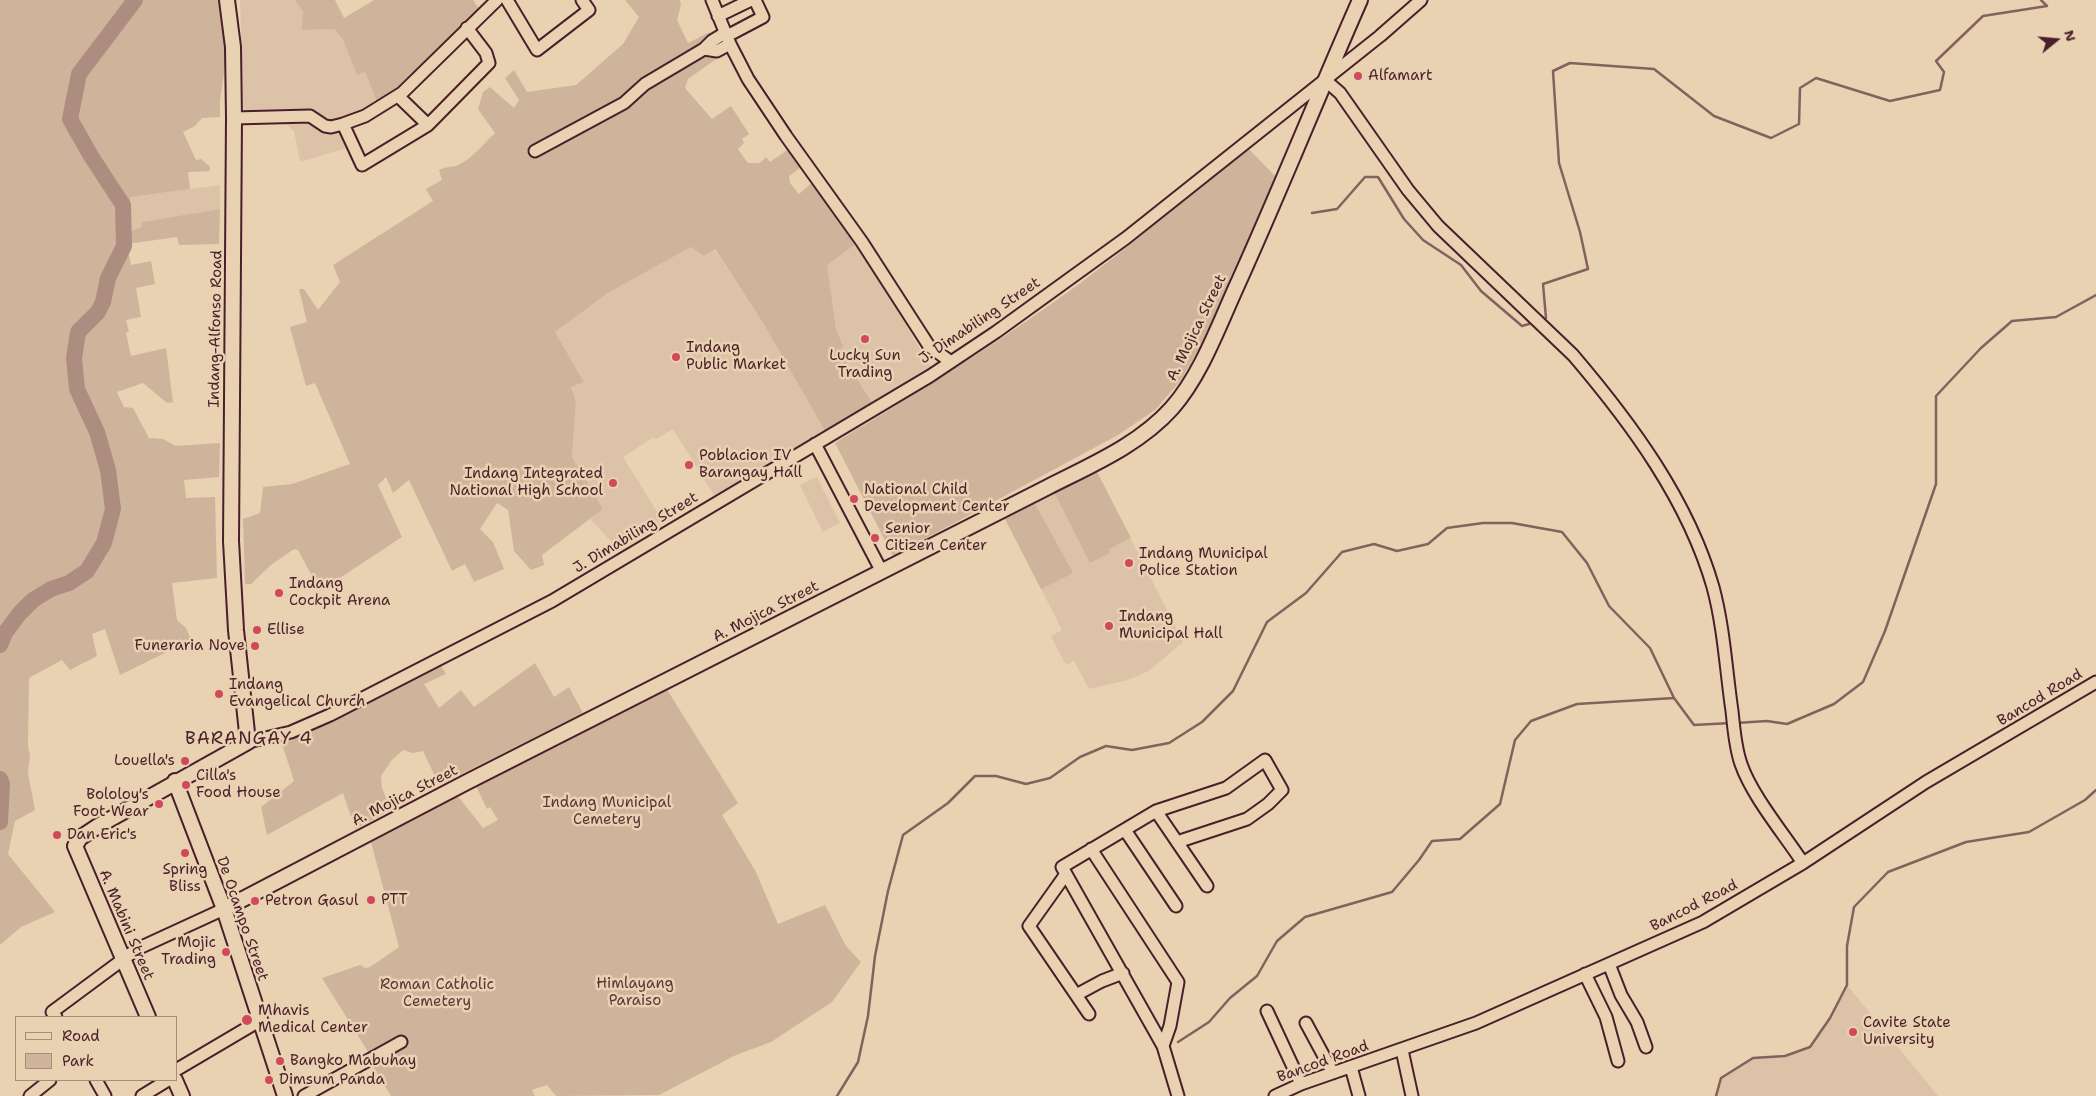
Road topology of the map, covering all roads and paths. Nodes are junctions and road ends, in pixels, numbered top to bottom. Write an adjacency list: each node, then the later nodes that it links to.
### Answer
1 (227, 0): 15 (main road, Indang-Alfonso Road)
2 (497, 0): 11 (street)
3 (506, 0): 4 (street)
4 (582, 0)
5 (712, 0): 10 (street)
6 (751, 0): 10 (street)
7 (755, 0): 12 (street)
8 (1360, 0): 13 (main road, A. Mojica Street)
9 (1421, 0): 13 (street, J. Dimabiling Street)
10 (718, 16): 12 (street)
11 (467, 28): 14 (street); 17 (street)
12 (727, 38): 18 (street); 19 (street)
13 (1325, 80): 19 (street, J. Dimabiling Street); 21 (main road, A. Mojica Street); 30 (street)
14 (398, 96): 16 (street); 17 (street)
15 (234, 118): 16 (street); 23 (main road, Indang-Alfonso Road)
16 (344, 124): 17 (street)
17 (428, 125)
18 (534, 151)
19 (951, 362): 20 (street, J. Dimabiling Street)
20 (815, 444): 21 (street); 23 (street, J. Dimabiling Street)
21 (882, 572): 34 (main road, A. Mojica Street)
22 (2096, 682): 30 (street, Bancod Road)
23 (248, 742): 24 (main road, J. Dimabiling Street)
24 (175, 781): 28 (main road, J. Dimabiling Street); 34 (main road, De Ocampo Street)
25 (1156, 811): 26 (street); 27 (street); 27 (street)
26 (1125, 830): 29 (street); 33 (street)
27 (1177, 842): 32 (street)
28 (75, 846): 35 (main road, A. Mabini Street)
29 (1092, 849): 31 (street); 47 (street)
30 (1804, 863): 36 (street, Bancod Road)
31 (1066, 874): 37 (street); 39 (street)
32 (1207, 886)
33 (1176, 906)
34 (224, 908): 35 (street, A. Mojica Street); 44 (main road, De Ocampo Street)
35 (123, 959): 42 (street, A. Mojica Street); 43 (main road, A. Mabini Street)
36 (1609, 964): 38 (street, Bancod Road); 48 (street)
37 (1123, 973): 39 (street); 47 (street)
38 (1585, 974): 49 (street, Bancod Road); 50 (street)
39 (1076, 995): 41 (street)
40 (1267, 1011): 58 (street)
41 (1089, 1014)
42 (54, 1015)
43 (148, 1016)
44 (259, 1020): 52 (street); 63 (main road, De Ocampo Street)
45 (1306, 1023): 53 (street)
46 (402, 1042): 64 (street)
47 (1163, 1046): 65 (street)
48 (1646, 1047)
49 (1402, 1050): 51 (street, Bancod Road); 68 (street)
50 (1618, 1062)
51 (1351, 1067): 53 (street, Bancod Road); 67 (street)
52 (178, 1069)
53 (1333, 1073): 58 (street, Bancod Road)
54 (49, 1081): 59 (street)
55 (97, 1081): 60 (street)
56 (166, 1081): 61 (street)
57 (176, 1081): 62 (main road)
58 (1301, 1084): 66 (street, Bancod Road)
59 (30, 1096)
60 (105, 1096)
61 (142, 1096)
62 (182, 1096)
63 (285, 1096)
64 (304, 1096)
65 (1178, 1096)
66 (1275, 1096)
67 (1359, 1096)
68 (1412, 1096)

